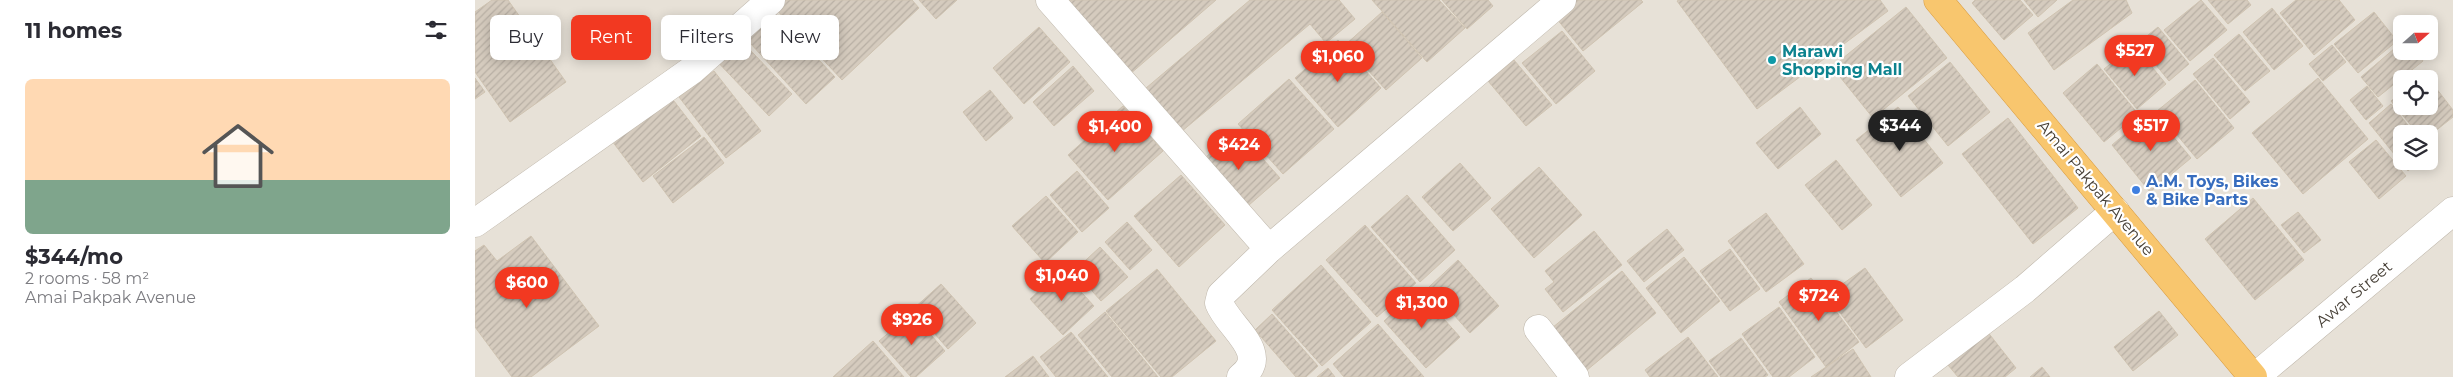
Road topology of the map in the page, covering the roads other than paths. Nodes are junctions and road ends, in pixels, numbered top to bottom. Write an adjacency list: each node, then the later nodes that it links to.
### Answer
1 (771, 0): 7 (street)
2 (1050, 0): 8 (street)
3 (1562, 0): 8 (street)
4 (1938, 0): 5 (highway, Amai Pakpak Avenue)
5 (2115, 211): 12 (street); 13 (highway, Amai Pakpak Avenue)
6 (2453, 211): 13 (street, Awar Street)
7 (475, 223)
8 (1269, 249): 10 (street)
9 (1538, 329): 11 (street)
10 (1241, 377)
11 (1575, 377)
12 (1909, 377)
13 (2254, 377)

